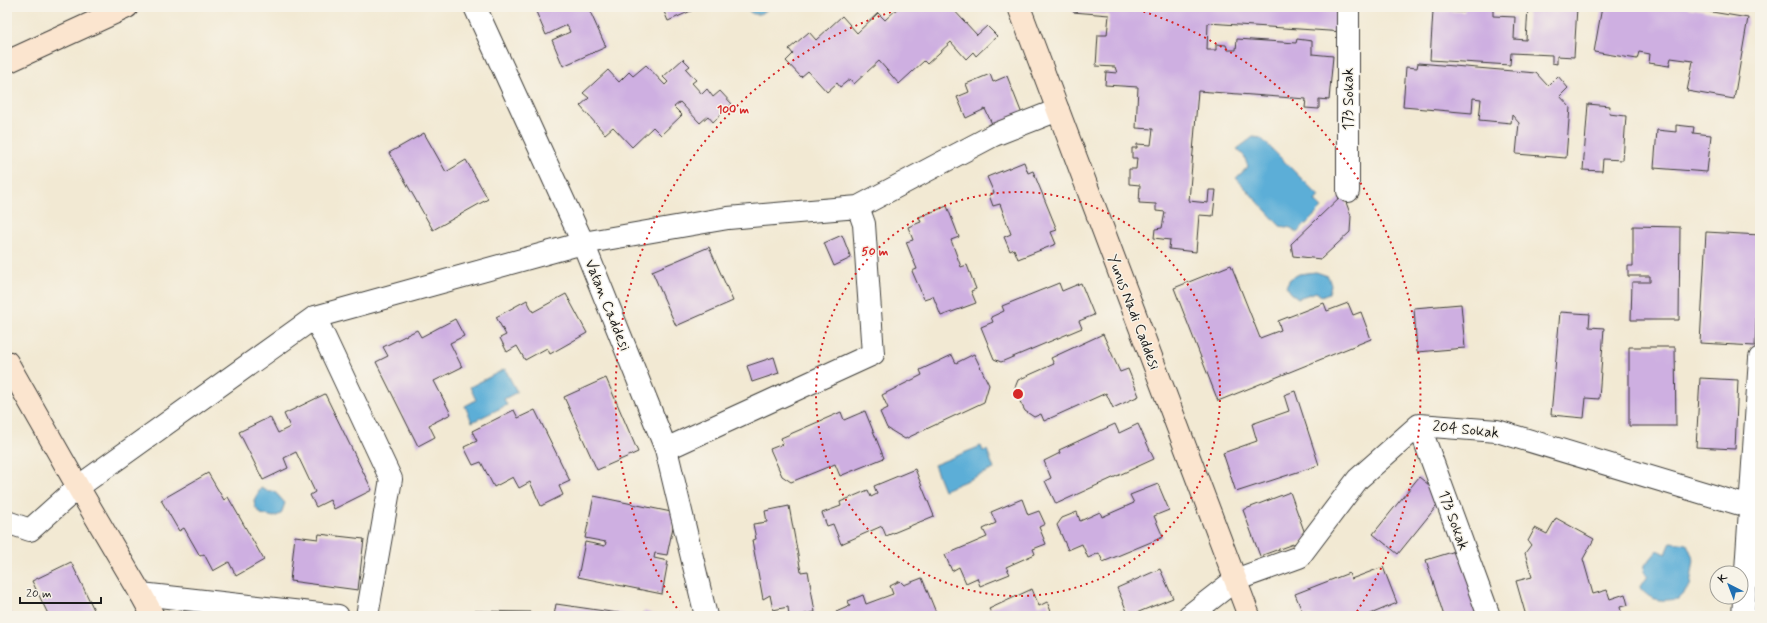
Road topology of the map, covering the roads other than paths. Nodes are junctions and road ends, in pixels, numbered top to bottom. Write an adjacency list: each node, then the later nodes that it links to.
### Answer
1 (127, 7): 5 (street)
2 (475, 7): 9 (street, Vatan Caddesi)
3 (1019, 7): 6 (street, Yunus Nadi Caddesi)
4 (1348, 7): 7 (street, 173 Sokak)
5 (7, 62)
6 (1058, 110): 8 (street); 18 (street, Yunus Nadi Caddesi)
7 (1348, 191)
8 (858, 208): 9 (street); 14 (street)
9 (584, 243): 10 (street); 14 (street, Vatan Caddesi)
10 (315, 317): 15 (street); 22 (street)
11 (1760, 358): 16 (street)
12 (7, 362): 15 (street)
13 (1418, 424): 16 (street, 204 Sokak); 18 (street, 204 Sokak); 26 (street, 173 Sokak)
14 (666, 449): 23 (street, Vatan Caddesi)
15 (78, 488): 17 (street); 19 (street)
16 (1755, 508): 27 (street)
17 (7, 522)
18 (1235, 580): 24 (street, 204 Sokak); 25 (street, Yunus Nadi Caddesi)
19 (141, 594): 20 (street); 21 (street)
20 (152, 616)
21 (338, 616)
22 (367, 616)
23 (706, 616)
24 (1189, 616)
25 (1249, 616)
26 (1489, 616)
27 (1743, 616)

